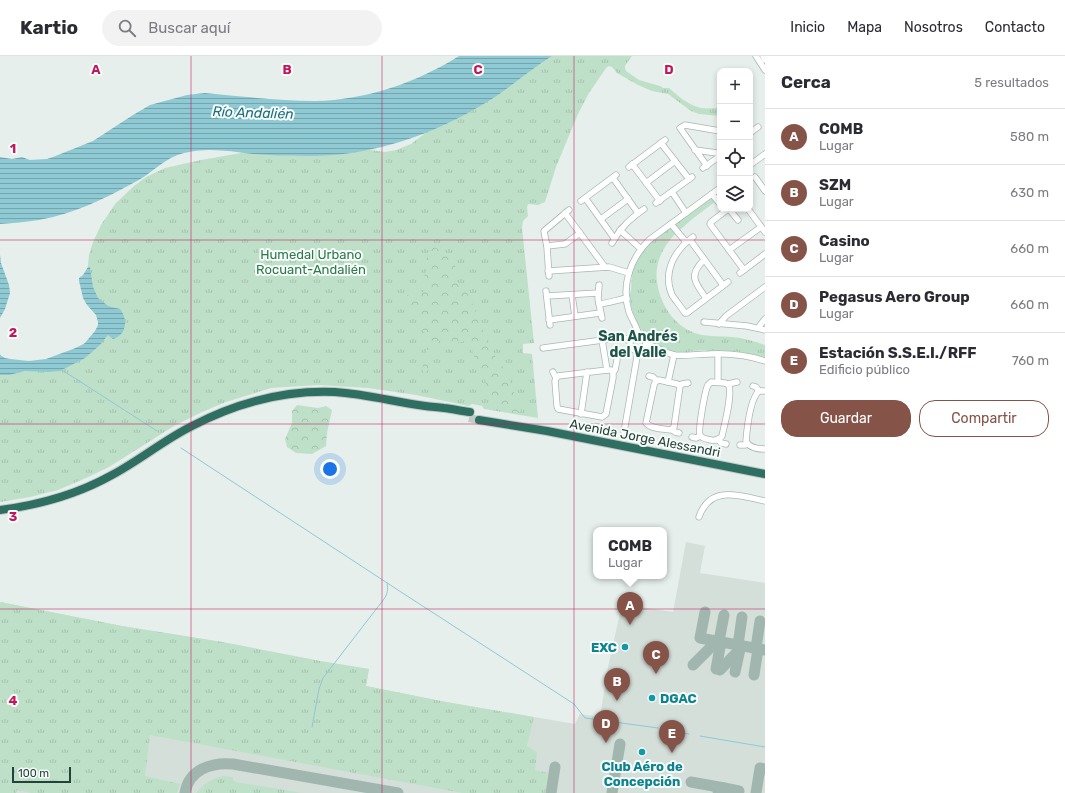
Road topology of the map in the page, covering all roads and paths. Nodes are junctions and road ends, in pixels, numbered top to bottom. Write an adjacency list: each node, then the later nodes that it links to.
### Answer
1 (756, 56): 4 (street)
2 (763, 56): 3 (street)
3 (765, 60)
4 (765, 70)
5 (758, 127): 7 (street)
6 (717, 131): 8 (street)
7 (753, 131)
8 (695, 150): 9 (street); 11 (street)
9 (717, 153)
10 (765, 154): 13 (street)
11 (717, 158)
12 (675, 161): 16 (street); 16 (street); 20 (street)
13 (753, 163)
14 (755, 177): 17 (street)
15 (765, 180): 17 (street)
16 (646, 183): 20 (street)
17 (760, 184): 19 (street)
18 (717, 190): 21 (street)
19 (765, 191)
20 (672, 192): 25 (street)
21 (712, 194): 23 (street); 25 (street)
22 (628, 199): 29 (street); 30 (street); 30 (street)
23 (717, 200)
24 (644, 209): 29 (street)
25 (686, 212): 32 (street)
26 (725, 212): 40 (street)
27 (729, 212): 31 (street)
28 (750, 212): 33 (street)
29 (638, 213): 34 (street)
30 (601, 219): 34 (street)
31 (738, 220)
32 (671, 224): 37 (street); 39 (street)
33 (761, 226): 35 (street); 40 (street)
34 (620, 230): 39 (street)
35 (765, 232)
36 (580, 233): 38 (street); 38 (street); 43 (street)
37 (689, 240): 42 (street); 50 (street)
38 (547, 246): 43 (street)
39 (641, 249): 44 (street)
40 (729, 250): 41 (street)
41 (765, 254)
42 (704, 260): 50 (street); 50 (street)
43 (605, 267): 44 (street)
44 (629, 273): 49 (street)
45 (599, 285): 47 (street)
46 (765, 287): 55 (street)
47 (598, 293): 48 (street); 51 (street)
48 (572, 295): 52 (street); 52 (street)
49 (627, 298): 51 (street); 58 (street)
50 (706, 298)
51 (599, 304): 52 (street)
52 (575, 316)
53 (765, 319): 56 (street)
54 (704, 322): 55 (street)
55 (719, 324): 56 (street)
56 (758, 328): 57 (street)
57 (765, 330)
58 (639, 335): 60 (street); 61 (street)
59 (602, 340): 60 (street); 62 (street); 68 (street)
60 (631, 340): 63 (street)
61 (646, 344): 63 (street); 65 (street)
62 (544, 348)
63 (638, 351): 86 (street)
64 (718, 354): 65 (street); 67 (street); 75 (street)
65 (674, 355): 74 (street)
66 (617, 360): 68 (street)
67 (765, 361)
68 (610, 371): 70 (street); 82 (street)
69 (553, 372): 72 (street)
70 (587, 372): 72 (street); 82 (street)
71 (649, 376): 73 (street)
72 (556, 378): 82 (street)
73 (657, 381): 74 (street); 85 (street)
74 (668, 382): 79 (street)
75 (718, 382): 78 (street); 88 (street)
76 (737, 382): 78 (street)
77 (688, 383): 79 (street)
78 (728, 384): 90 (street)
79 (679, 385): 85 (street)
80 (753, 386): 81 (street)
81 (762, 391): 92 (street)
82 (581, 414)
83 (470, 415): 97 (highway)
84 (479, 417): 95 (highway, Avenida Jorge Alessandri)
85 (673, 430): 87 (street)
86 (624, 432)
87 (679, 433)
88 (700, 436): 89 (street); 90 (street)
89 (692, 437)
90 (718, 440): 91 (street)
91 (726, 444)
92 (747, 444): 93 (street); 94 (street)
93 (740, 445)
94 (765, 448)
95 (765, 474)
96 (765, 501): 98 (street)
97 (0, 510)
98 (699, 517)

